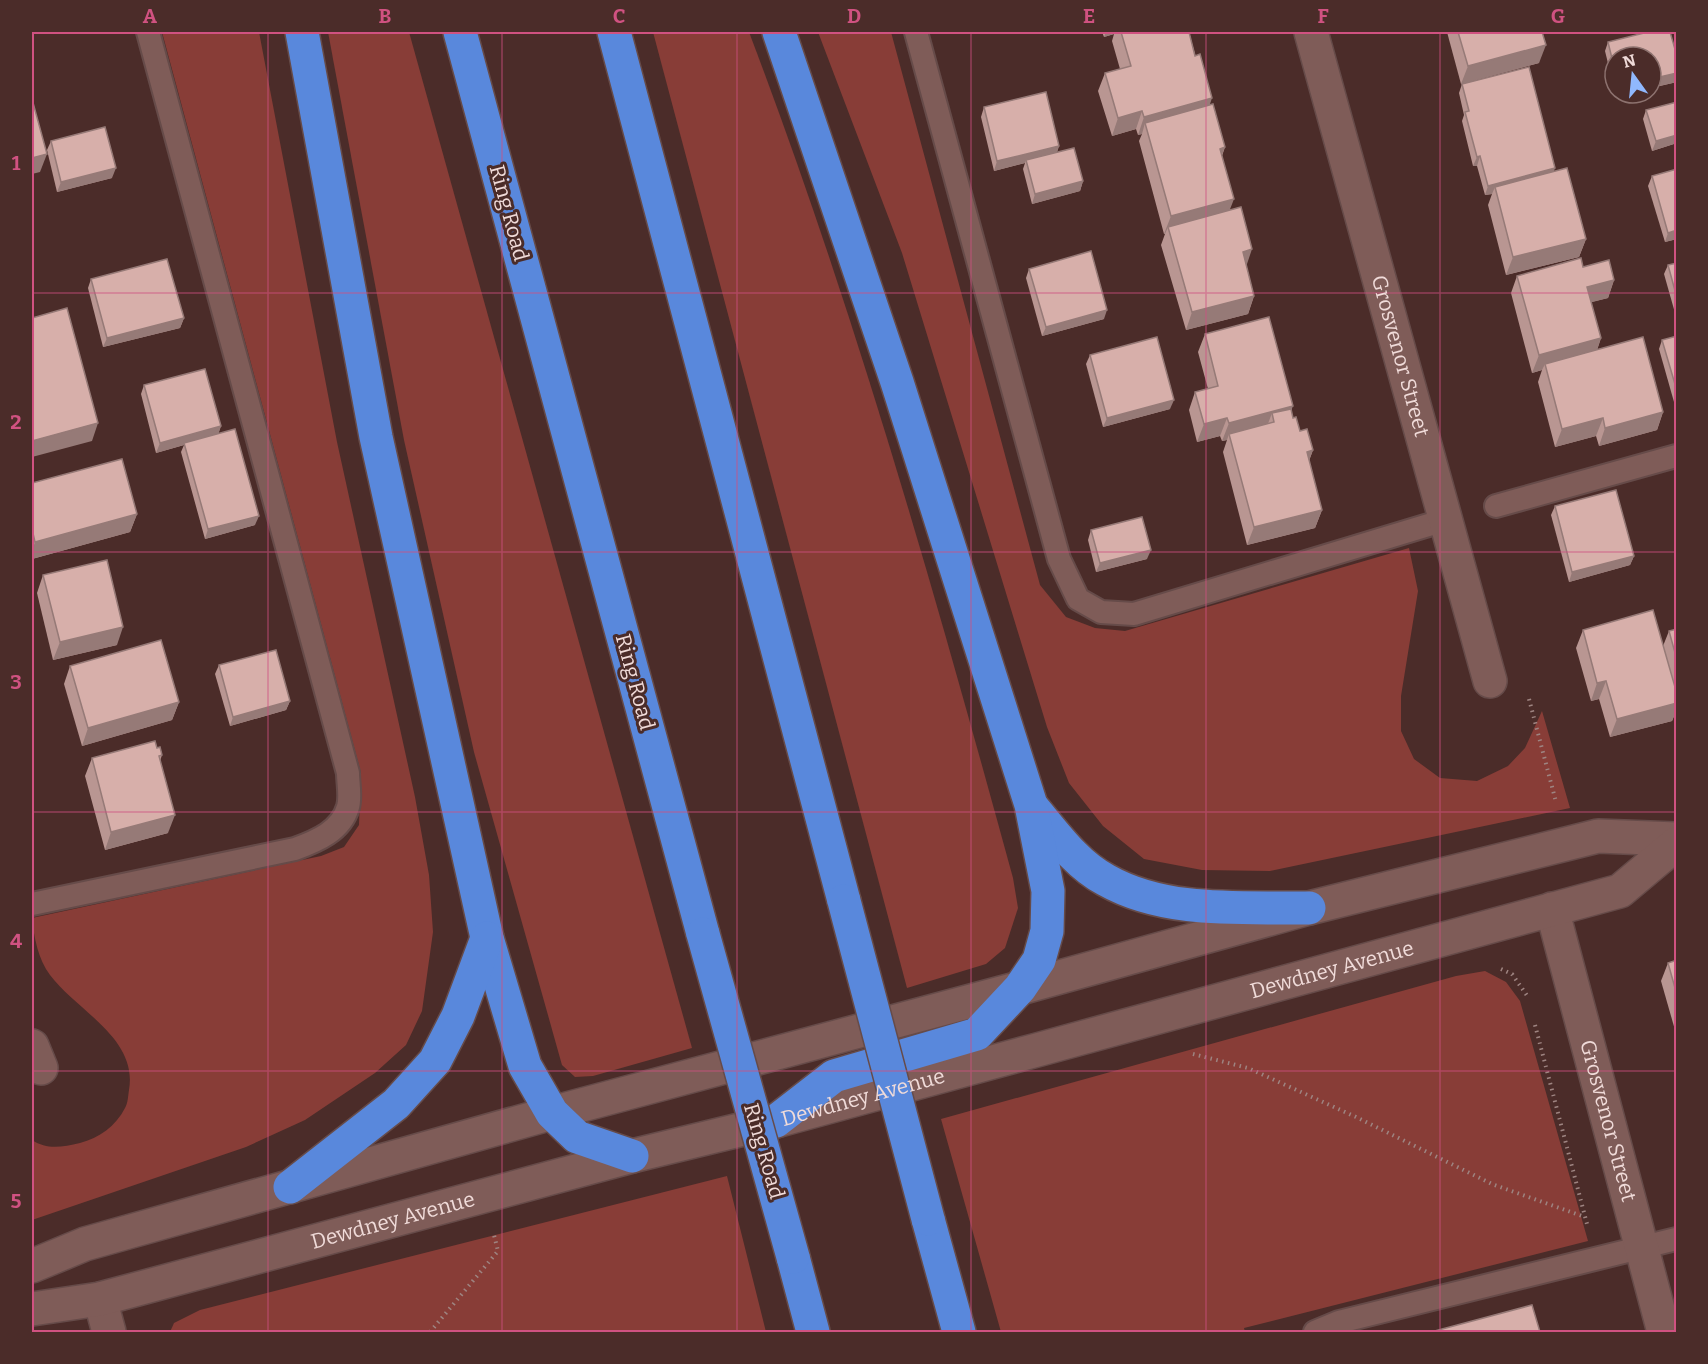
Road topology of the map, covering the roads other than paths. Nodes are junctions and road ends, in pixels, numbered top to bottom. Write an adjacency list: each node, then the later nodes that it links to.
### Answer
1 (148, 32): 15 (lane)
2 (302, 32): 18 (highway)
3 (460, 32): 30 (highway, Ring Road, bridge)
4 (614, 32): 31 (highway, bridge)
5 (779, 32): 12 (highway)
6 (916, 32): 10 (lane)
7 (1311, 32): 10 (street, Grosvenor Street)
8 (1677, 456): 9 (lane)
9 (1496, 506)
10 (1445, 520): 11 (street, Grosvenor Street)
11 (1490, 681)
12 (1031, 805): 16 (highway); 19 (highway)
13 (1677, 839): 16 (street)
14 (1677, 844): 17 (street, Dewdney Avenue)
15 (32, 904)
16 (1309, 908): 19 (street)
17 (1552, 909): 21 (street, Dewdney Avenue); 25 (street, Grosvenor Street)
18 (487, 938): 20 (highway); 23 (highway)
19 (1020, 988): 20 (street); 21 (highway)
20 (552, 1113): 22 (highway); 23 (street)
21 (776, 1120): 22 (street, Dewdney Avenue)
22 (632, 1156): 27 (street, Dewdney Avenue)
23 (290, 1186): 26 (street)
24 (1677, 1239): 25 (lane)
25 (1641, 1248): 32 (lane); 33 (street, Grosvenor Street)
26 (32, 1266)
27 (100, 1299): 28 (street, Dewdney Avenue); 29 (street)
28 (32, 1309)
29 (109, 1332)
30 (813, 1332)
31 (958, 1332)
32 (1315, 1332)
33 (1664, 1332)

